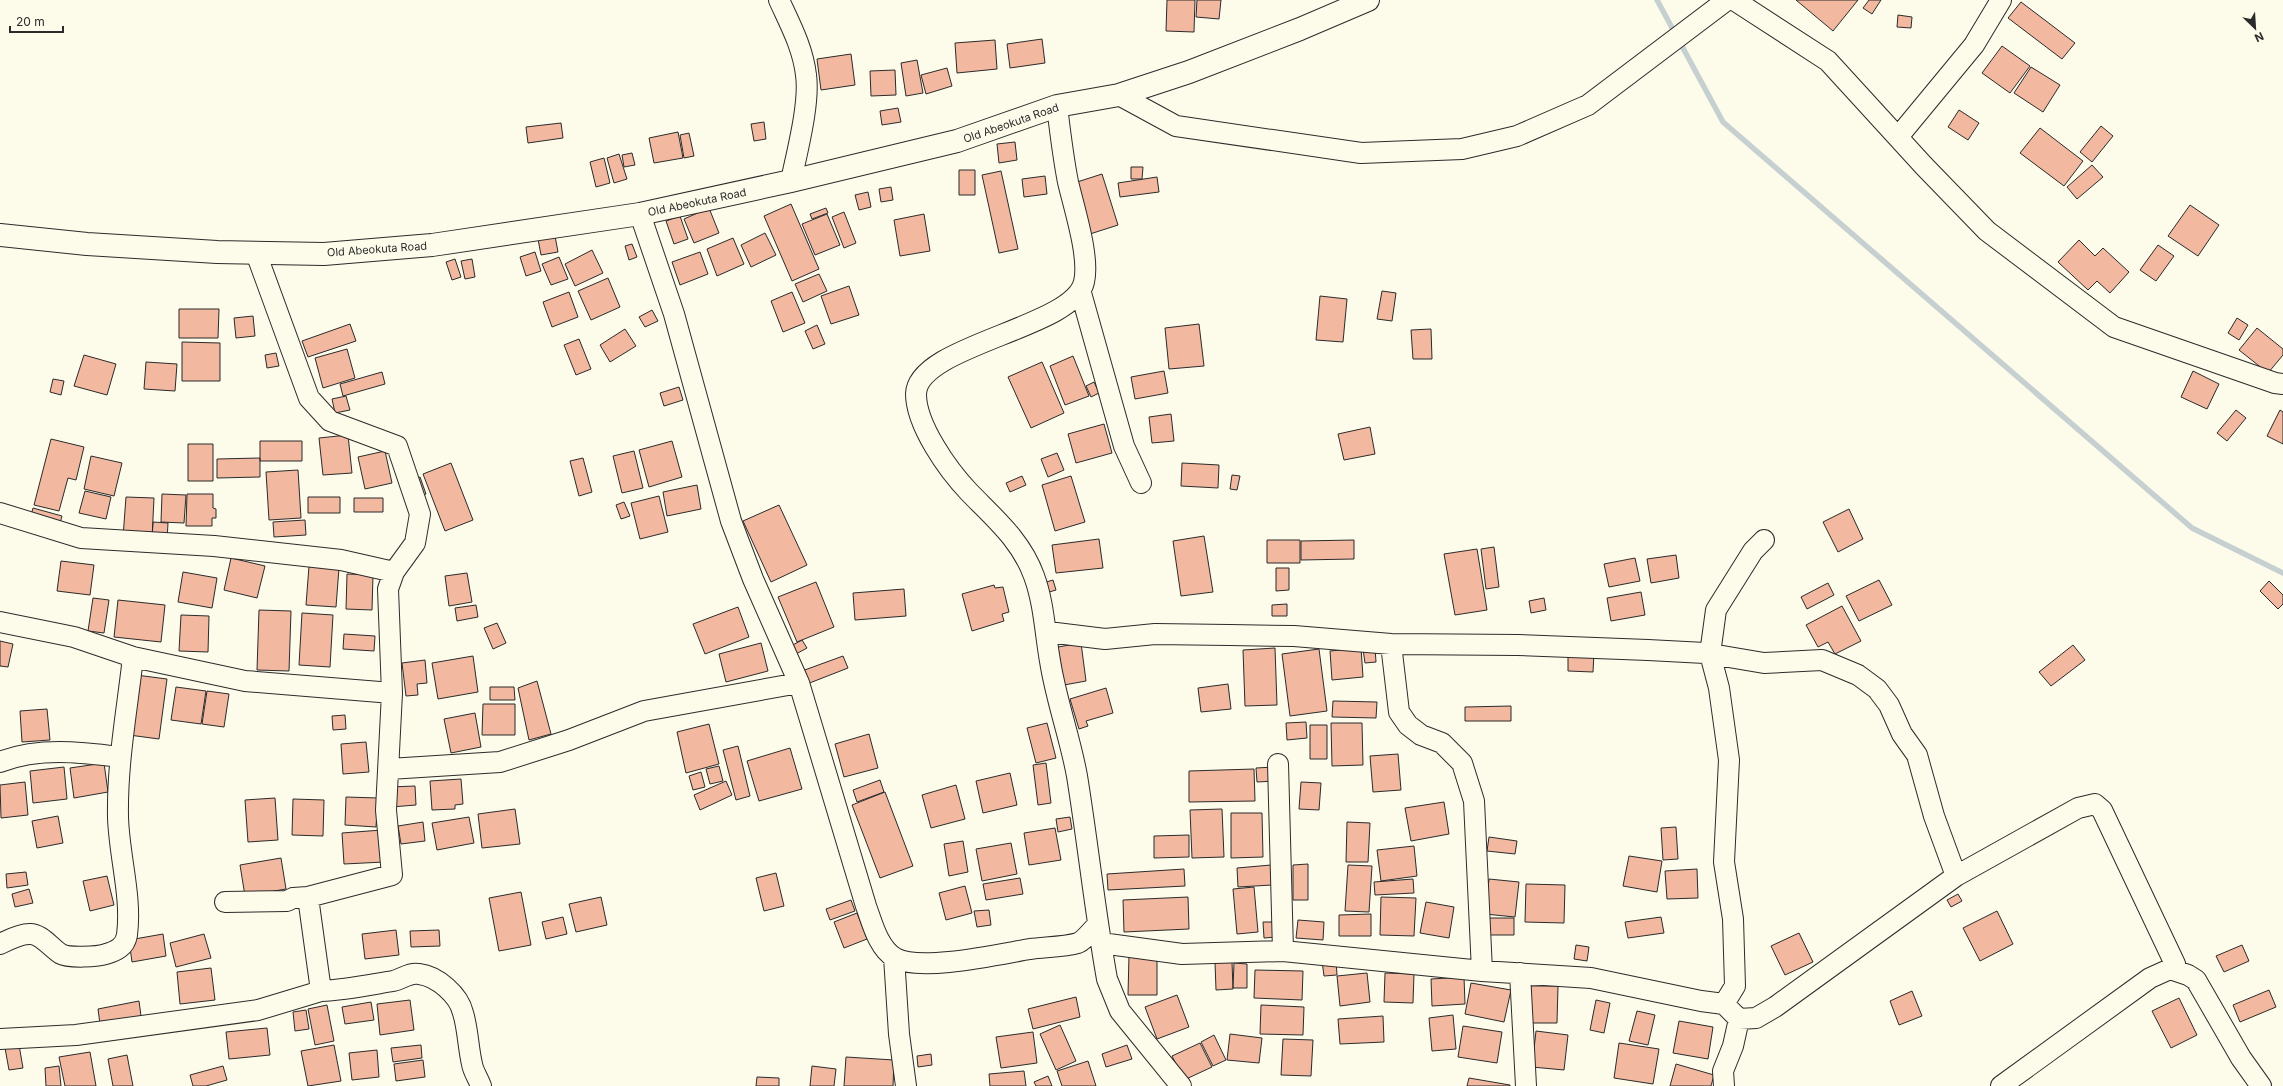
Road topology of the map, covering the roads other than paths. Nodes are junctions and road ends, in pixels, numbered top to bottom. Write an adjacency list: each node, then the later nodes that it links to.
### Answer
1 (779, 0): 9 (street)
2 (1368, 0): 6 (highway, Old Abeokuta Road)
3 (1727, 0): 6 (street)
4 (1734, 0): 8 (street)
5 (2001, 0): 8 (street)
6 (1118, 95): 7 (highway, Old Abeokuta Road)
7 (1057, 106): 9 (highway, Old Abeokuta Road); 13 (street)
8 (1898, 138): 14 (street)
9 (791, 181): 10 (highway, Old Abeokuta Road)
10 (640, 214): 12 (highway, Old Abeokuta Road); 24 (street)
11 (0, 234): 12 (highway, Old Abeokuta Road)
12 (256, 253): 18 (street)
13 (1081, 293): 15 (street); 20 (street)
14 (2283, 384)
15 (1142, 483)
16 (0, 513): 18 (street)
17 (1764, 540): 22 (street)
18 (394, 572): 25 (street)
19 (0, 622): 23 (street)
20 (1048, 632): 21 (street); 33 (street)
21 (1391, 644): 22 (street); 39 (street)
22 (1710, 654): 30 (street); 42 (street)
23 (133, 657): 25 (street); 26 (street)
24 (799, 684): 29 (street); 37 (street)
25 (392, 692): 29 (street)
26 (120, 757): 27 (street); 35 (street)
27 (0, 762)
28 (1278, 764): 36 (street)
29 (389, 769): 31 (street)
30 (1956, 876): 38 (street); 43 (street)
31 (308, 897): 32 (street); 41 (street)
32 (225, 902)
33 (1098, 924): 34 (street); 37 (street)
34 (1101, 943): 36 (street); 47 (street)
35 (0, 944)
36 (1282, 951): 39 (street)
37 (894, 957): 46 (street)
38 (2169, 968): 50 (street); 51 (street)
39 (1482, 970): 40 (street)
40 (1520, 973): 42 (street); 48 (street)
41 (321, 991): 44 (street); 45 (street)
42 (1724, 1004): 43 (street)
43 (1739, 1019): 49 (street)
44 (0, 1039)
45 (481, 1086)
46 (906, 1086)
47 (1181, 1086)
48 (1526, 1086)
49 (1724, 1086)
50 (2001, 1086)
51 (2261, 1086)

